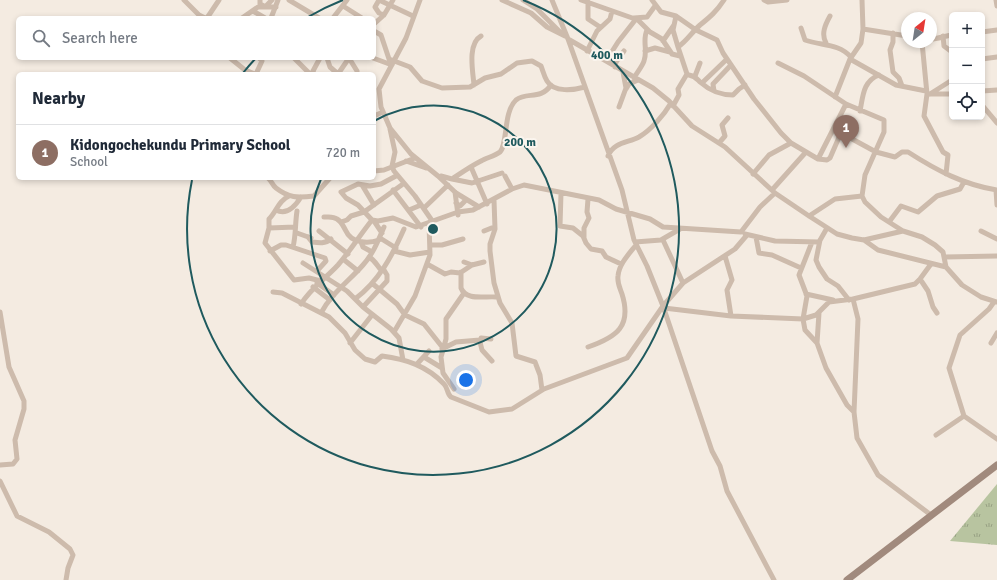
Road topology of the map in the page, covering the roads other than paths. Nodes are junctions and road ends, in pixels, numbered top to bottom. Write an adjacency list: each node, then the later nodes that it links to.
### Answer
1 (184, 0): 30 (street)
2 (219, 0): 31 (street)
3 (272, 0): 22 (street)
4 (278, 0): 25 (street)
5 (289, 0): 35 (street)
6 (379, 0): 23 (street); 29 (street)
7 (393, 0): 23 (street)
8 (420, 0): 38 (street)
9 (502, 0): 59 (street)
10 (523, 0): 59 (street)
11 (552, 0): 59 (street)
12 (581, 0): 20 (street)
13 (652, 0): 26 (street)
14 (724, 0): 49 (street)
15 (764, 0): 16 (street)
16 (787, 0)
17 (862, 0): 47 (street)
18 (996, 0): 24 (street)
19 (345, 1): 36 (street); 37 (street)
20 (588, 2): 21 (street); 44 (street)
21 (595, 2): 28 (street)
22 (262, 4): 25 (street); 27 (street)
23 (390, 6): 29 (street); 38 (street)
24 (997, 6)
25 (276, 7): 34 (street)
26 (657, 8): 39 (street); 41 (street)
27 (254, 10): 32 (street); 33 (street)
28 (612, 11): 41 (street); 44 (street)
29 (384, 15): 42 (street)
30 (201, 16)
31 (207, 16)
32 (245, 16)
33 (262, 16)
34 (272, 16)
35 (316, 16)
36 (337, 16)
37 (360, 16)
38 (413, 16): 52 (street)
39 (676, 16): 43 (street); 49 (street)
40 (830, 16): 62 (street)
41 (634, 19): 48 (street); 83 (street)
42 (376, 22)
43 (674, 25): 61 (street); 63 (street)
44 (600, 27): 67 (street)
45 (801, 28): 62 (street)
46 (415, 29): 52 (street)
47 (863, 29): 53 (street); 71 (street)
48 (647, 30): 61 (street); 68 (street)
49 (696, 30): 63 (street); 73 (street)
50 (997, 30): 54 (street)
51 (376, 32): 84 (street)
52 (408, 32): 84 (street)
53 (893, 32): 55 (street); 104 (street)
54 (985, 32)
55 (901, 34)
56 (949, 35): 58 (street)
57 (481, 36): 101 (street)
58 (942, 36): 60 (street); 66 (street)
59 (567, 37): 67 (street); 105 (street)
60 (937, 39)
61 (663, 41): 69 (street)
62 (826, 44): 71 (street)
63 (678, 47): 70 (street)
64 (923, 48): 111 (street)
65 (624, 50): 88 (street)
66 (949, 50)
67 (587, 51): 83 (street)
68 (645, 51): 69 (street); 98 (street)
69 (670, 52): 70 (street)
70 (680, 56): 114 (street)
71 (850, 58): 97 (street); 113 (street)
72 (376, 59): 84 (street)
73 (727, 59): 87 (street); 100 (street)
74 (985, 59): 75 (street)
75 (997, 59)
76 (232, 60): 90 (street)
77 (261, 60): 91 (street)
78 (296, 60): 92 (street)
79 (319, 60): 93 (street)
80 (328, 60): 94 (street)
81 (347, 60): 95 (street)
82 (349, 60): 89 (street)
83 (606, 61): 88 (street)
84 (393, 63): 101 (street); 107 (street)
85 (700, 63): 100 (street)
86 (778, 63): 113 (street)
87 (731, 65): 103 (street); 109 (street)
88 (615, 67): 96 (street)
89 (357, 71)
90 (250, 72)
91 (256, 72)
92 (308, 72)
93 (313, 72)
94 (336, 72)
95 (339, 72)
96 (623, 72): 98 (street); 106 (street)
97 (879, 75): 104 (street); 118 (street)
98 (636, 79): 106 (street); 114 (street)
99 (949, 82): 111 (street)
100 (702, 83): 109 (street)
101 (474, 85): 102 (street)
102 (551, 85): 105 (street); 133 (street)
103 (745, 85): 109 (street); 125 (street)
104 (902, 86): 111 (street)
105 (585, 87): 128 (street)
106 (626, 89): 116 (street)
107 (376, 90): 119 (street)
108 (997, 90): 110 (street)
109 (714, 91)
110 (985, 91)
111 (928, 93): 112 (street); 137 (street)
112 (949, 94)
113 (835, 97): 115 (street)
114 (672, 104): 124 (street); 128 (street)
115 (846, 104): 118 (street); 130 (street)
116 (619, 107)
117 (985, 109): 122 (street)
118 (860, 111): 127 (street)
119 (383, 112): 120 (street); 123 (street)
120 (376, 114)
121 (728, 118): 124 (street)
122 (997, 123)
123 (390, 128): 129 (street); 132 (street)
124 (719, 143): 136 (street)
125 (791, 143): 126 (street); 136 (street)
126 (806, 152): 130 (street); 152 (street)
127 (876, 152): 130 (street); 137 (street); 154 (street)
128 (608, 156): 171 (street)
129 (415, 158): 131 (street); 134 (street)
130 (818, 160)
131 (406, 161): 132 (street); 134 (street)
132 (392, 166): 135 (street); 138 (street)
133 (471, 167): 140 (street); 143 (street)
134 (428, 168): 139 (street)
135 (376, 171)
136 (753, 174): 152 (street)
137 (946, 174): 144 (street)
138 (396, 176): 145 (street); 146 (street)
139 (438, 176): 140 (street); 147 (street)
140 (449, 178): 143 (street); 147 (street)
141 (272, 180): 155 (street)
142 (328, 180): 156 (street)
143 (479, 182): 148 (street); 161 (street)
144 (964, 182): 150 (street); 178 (street)
145 (403, 184): 149 (street); 165 (street)
146 (362, 185): 164 (street); 170 (street)
147 (448, 185): 151 (street); 165 (street)
148 (512, 189): 153 (street); 158 (street)
149 (393, 190): 164 (street); 168 (street)
150 (996, 190): 162 (street)
151 (455, 192): 159 (street); 160 (street)
152 (773, 192): 173 (street); 191 (street)
153 (561, 193): 157 (street); 196 (street)
154 (862, 196): 173 (street); 178 (street)
155 (289, 197): 156 (street); 163 (street); 167 (street)
156 (301, 197): 163 (street)
157 (588, 199): 171 (street); 196 (street)
158 (494, 200): 161 (street); 185 (street)
159 (467, 201): 160 (street); 166 (street)
160 (456, 203): 172 (street)
161 (487, 204): 166 (street)
162 (997, 204)
163 (295, 205): 167 (street)
164 (374, 205): 170 (street)
165 (422, 206): 168 (street); 177 (street)
166 (479, 207): 172 (street)
167 (276, 210): 182 (street)
168 (409, 210): 181 (street)
169 (297, 211): 179 (street)
170 (364, 212): 175 (street); 176 (street)
171 (628, 213): 186 (street); 206 (street)
172 (458, 214): 177 (street)
173 (809, 216): 183 (street)
174 (324, 217): 176 (street)
175 (373, 220): 181 (street); 193 (street); 203 (street)
176 (341, 222): 203 (street)
177 (431, 222): 181 (street); 207 (street)
178 (889, 222): 189 (street)
179 (295, 227): 182 (street); 192 (street)
180 (384, 227): 193 (street)
181 (421, 227)
182 (270, 228): 210 (street)
183 (827, 228): 201 (street); 202 (street)
184 (404, 229): 209 (street)
185 (494, 229): 188 (street); 277 (street)
186 (680, 229): 191 (street); 200 (street)
187 (319, 231): 197 (street)
188 (484, 231)
189 (903, 231): 202 (street); 216 (street)
190 (981, 231): 199 (street)
191 (741, 232): 194 (street)
192 (296, 233): 197 (street); 208 (street)
193 (382, 233): 204 (street)
194 (747, 235): 195 (street); 214 (street)
195 (756, 237): 205 (street); 226 (street)
196 (584, 238): 222 (street)
197 (330, 239): 212 (street)
198 (463, 239): 207 (street)
199 (997, 239)
200 (662, 240): 206 (street); 233 (street)
201 (820, 240): 205 (street); 244 (street)
202 (864, 240): 223 (street)
203 (359, 241): 204 (street); 212 (street); 213 (street)
204 (377, 241): 209 (street); 213 (street)
205 (812, 242): 226 (street)
206 (636, 243): 222 (street); 250 (street)
207 (430, 246): 211 (street)
208 (293, 247): 210 (street); 228 (street)
209 (395, 249): 211 (street); 227 (street)
210 (270, 251): 232 (street)
211 (430, 252): 221 (street)
212 (348, 254): 217 (street)
213 (371, 254): 227 (street); 229 (street)
214 (725, 256): 233 (street); 257 (street)
215 (997, 256): 216 (street)
216 (945, 257): 225 (street)
217 (343, 259): 229 (street); 232 (street)
218 (464, 262): 224 (street)
219 (484, 262): 224 (street)
220 (304, 263): 228 (street)
221 (427, 264): 230 (street); 256 (street)
222 (621, 264): 266 (street)
223 (930, 264): 225 (street); 231 (street)
224 (472, 265): 230 (street)
225 (946, 267): 247 (street)
226 (801, 268): 240 (street)
227 (383, 270): 234 (street); 237 (street)
228 (317, 271): 232 (street)
229 (358, 271): 236 (street)
230 (461, 272): 239 (street)
231 (920, 279): 244 (street); 254 (street)
232 (322, 280): 235 (street); 236 (street); 241 (street)
233 (684, 283): 250 (street)
234 (373, 284): 237 (street); 243 (street)
235 (313, 287): 245 (street); 248 (street)
236 (342, 287): 241 (street); 243 (street)
237 (379, 291): 249 (street); 256 (street)
238 (273, 292): 248 (street)
239 (464, 293): 242 (street); 267 (street)
240 (806, 294): 246 (street); 258 (street)
241 (334, 295): 245 (street)
242 (496, 297)
243 (356, 299): 249 (street)
244 (851, 299): 246 (street); 278 (street)
245 (330, 300): 252 (street)
246 (836, 301): 253 (street)
247 (995, 302): 279 (street)
248 (301, 304): 252 (street)
249 (363, 307): 255 (street)
250 (663, 307): 257 (street); 277 (street); 287 (street)
251 (0, 312): 282 (street)
252 (321, 313): 263 (street)
253 (819, 313): 258 (street); 264 (street)
254 (937, 313)
255 (372, 315): 259 (street); 263 (street)
256 (405, 315): 259 (street); 267 (street)
257 (731, 316): 258 (street)
258 (803, 319): 264 (street)
259 (394, 332): 271 (street)
260 (997, 333): 265 (street)
261 (491, 339): 262 (street)
262 (480, 340): 267 (street); 272 (street)
263 (350, 343): 271 (street)
264 (817, 343): 278 (street)
265 (991, 343)
266 (588, 347)
267 (443, 348): 269 (street)
268 (429, 351): 270 (street)
269 (441, 356): 273 (street); 275 (street)
270 (424, 357): 273 (street); 274 (street)
271 (403, 360): 274 (street)
272 (492, 361)
273 (433, 362): 275 (street)
274 (417, 364): 277 (street)
275 (442, 368): 276 (street)
276 (454, 389)
277 (542, 390)
278 (854, 412): 285 (street)
279 (964, 416): 280 (street); 281 (street)
280 (936, 435)
281 (997, 439)
282 (0, 465)
283 (997, 465): 285 (main road)
284 (0, 481): 286 (street)
285 (931, 515): 288 (main road)
286 (66, 580)
287 (774, 580)
288 (847, 580)

